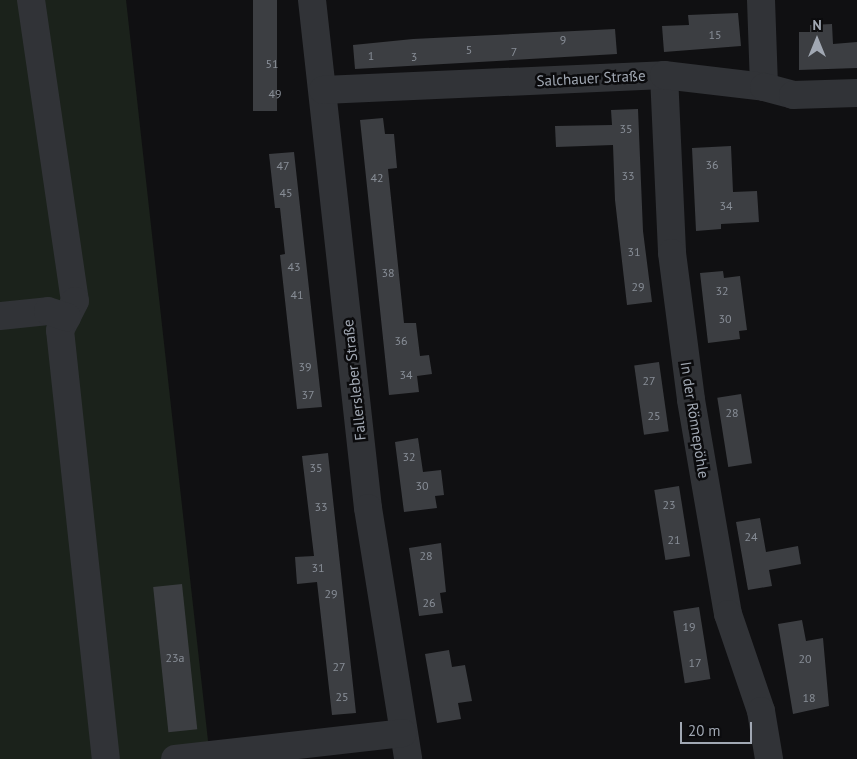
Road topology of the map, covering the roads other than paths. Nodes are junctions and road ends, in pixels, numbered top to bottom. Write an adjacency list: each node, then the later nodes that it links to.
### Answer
1 (31, 0): 9 (street)
2 (312, 0): 6 (street, Fallersleber Straße)
3 (761, 0): 5 (street)
4 (664, 75): 5 (street, Salchauer Straße); 6 (street, Salchauer Straße); 13 (street, In der Rönnepöhle)
5 (764, 87): 7 (street, Salchauer Straße)
6 (323, 90): 10 (street, Fallersleber Straße)
7 (857, 93)
8 (0, 316): 9 (street)
9 (67, 317): 11 (street)
10 (406, 746): 12 (street)
11 (106, 759)
12 (175, 759)
13 (769, 759)

